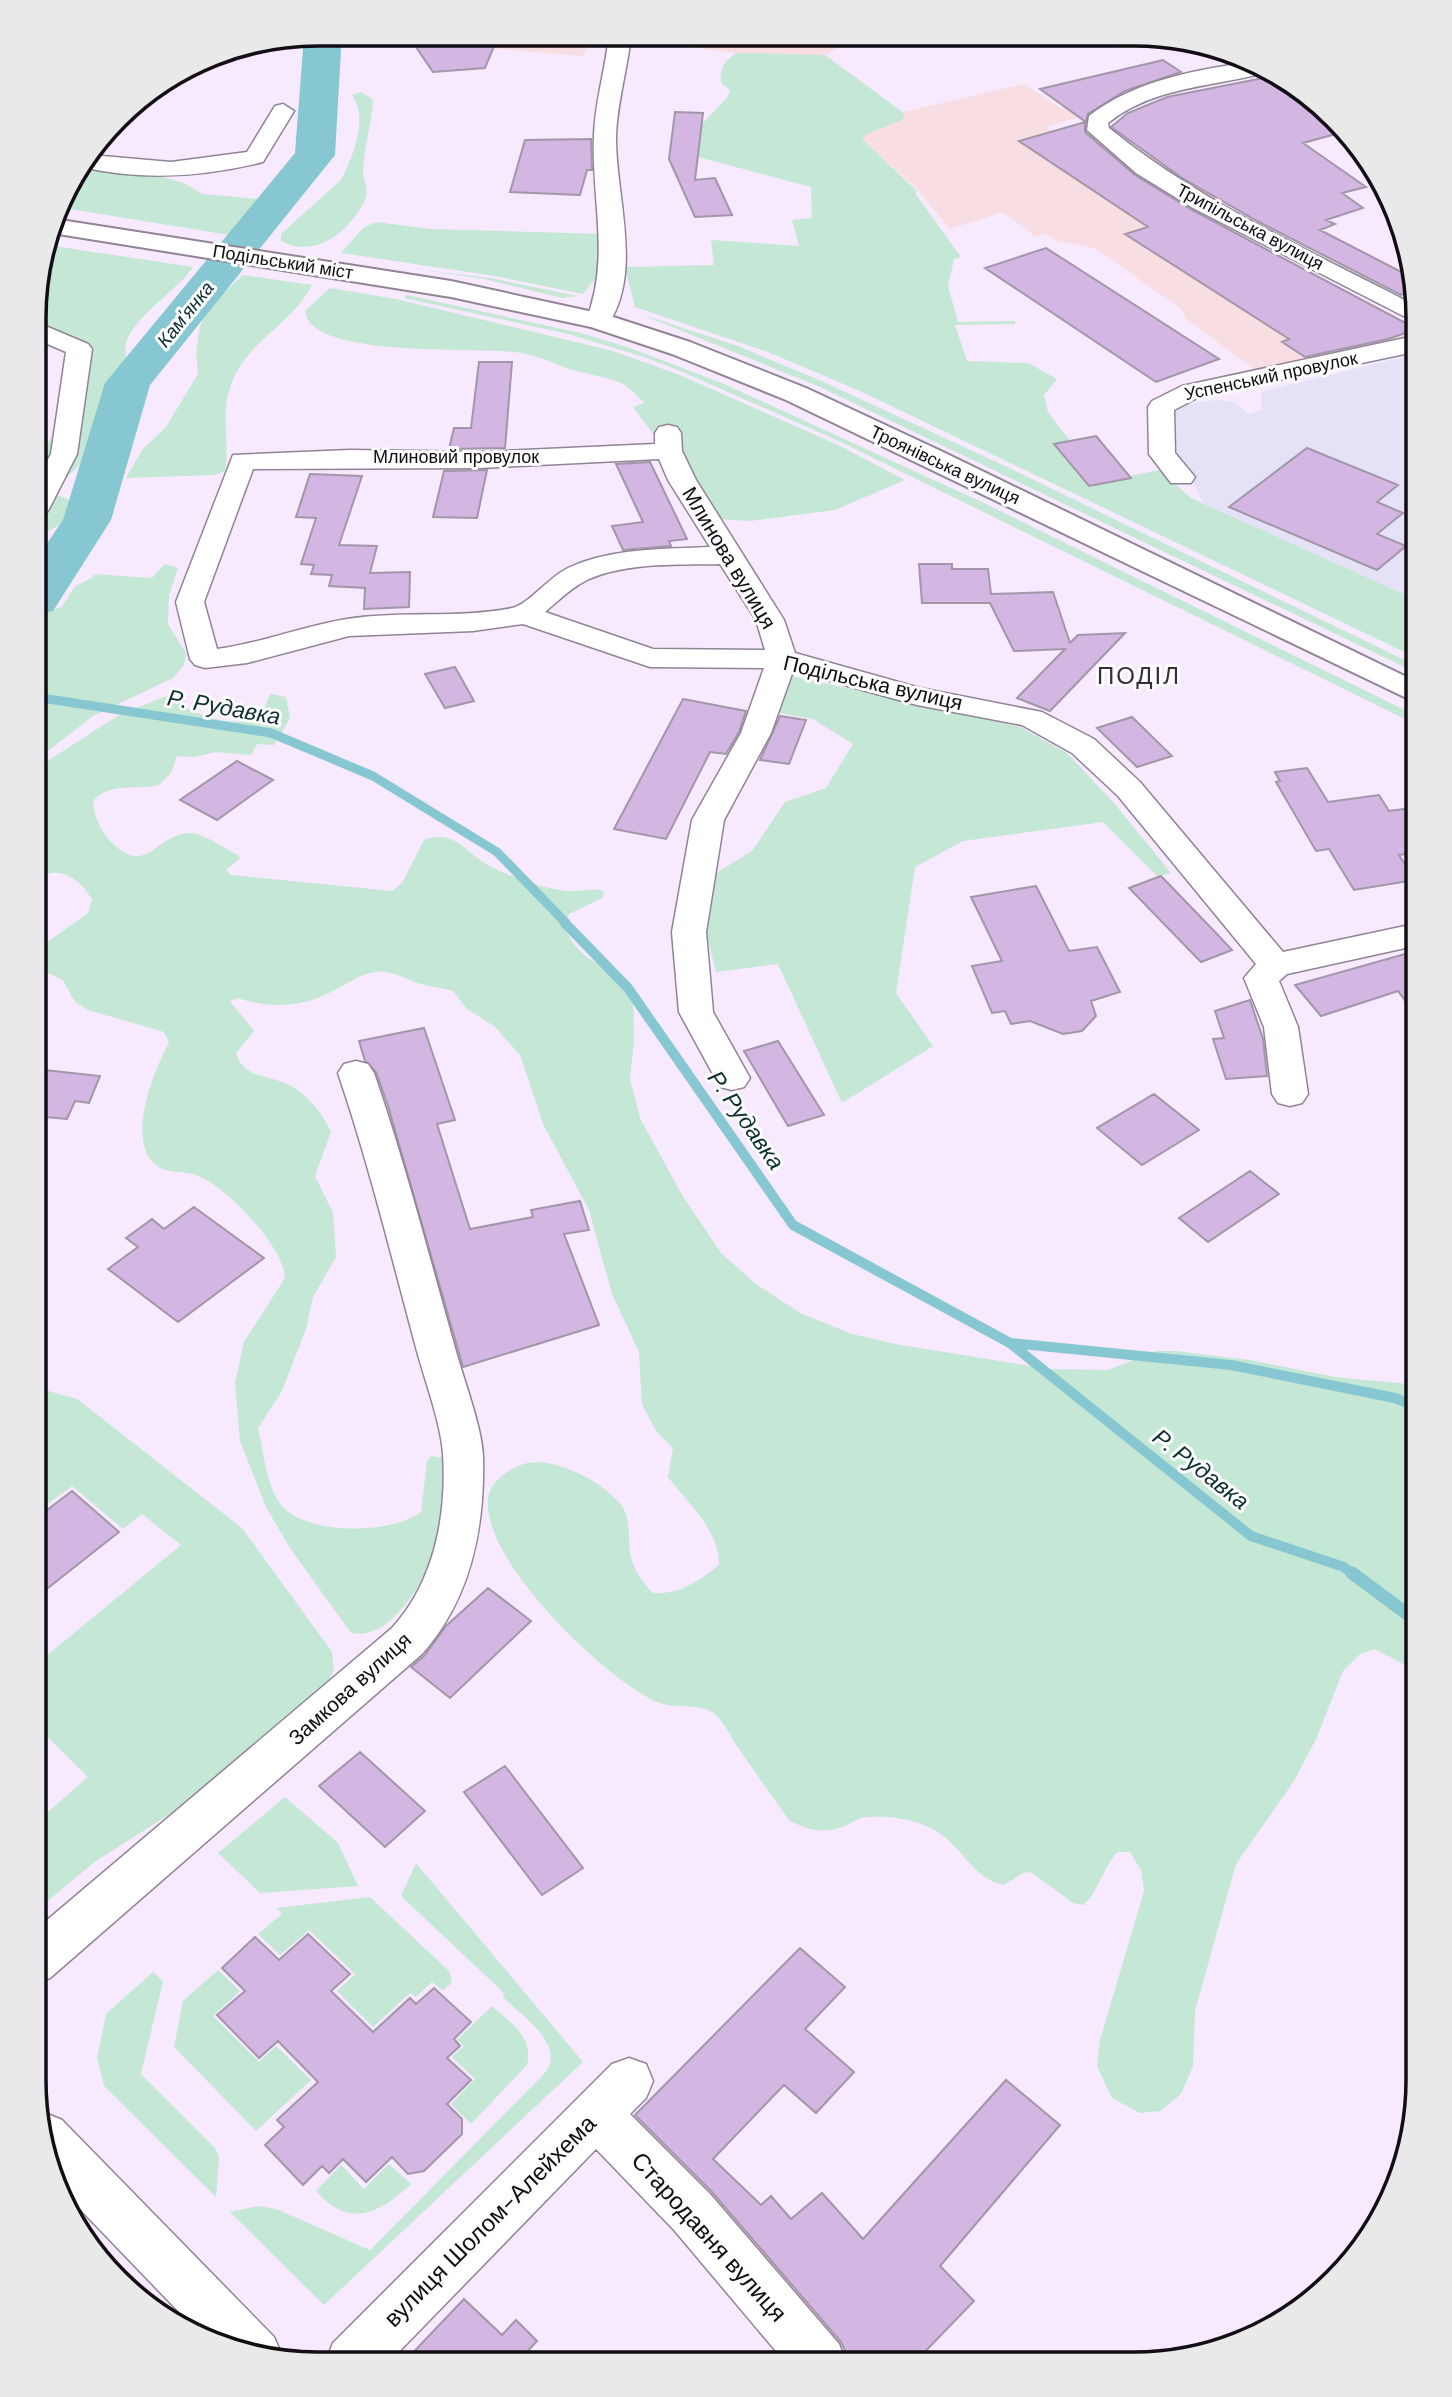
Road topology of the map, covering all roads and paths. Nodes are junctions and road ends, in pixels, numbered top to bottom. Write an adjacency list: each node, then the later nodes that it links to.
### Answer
1 (618, 46): 8 (street)
2 (1247, 70): 7 (street, Трипільська вулиця)
3 (283, 111): 4 (street)
4 (94, 162)
5 (61, 228): 6 (street, Подільський міст)
6 (451, 289): 8 (street, Троянівська вулиця)
7 (1406, 310)
8 (598, 321): 18 (street, Троянівська вулиця)
9 (46, 334): 13 (street)
10 (1406, 346): 12 (street, Успенський провулок)
11 (668, 442): 14 (street, Млинова вулиця); 16 (street, Млиновий провулок)
12 (1181, 478)
13 (46, 488)
14 (726, 555): 15 (street); 17 (street, Млинова вулиця)
15 (525, 615): 16 (street, Подільська вулиця); 17 (street, Подільська вулиця)
16 (205, 659)
17 (782, 659): 20 (street, Подільська вулиця); 22 (street)
18 (1406, 689)
19 (1406, 937): 20 (street)
20 (1276, 965): 23 (street)
21 (356, 1073): 24 (street, Замкова вулиця)
22 (732, 1078)
23 (1290, 1094)
24 (46, 1951)
25 (613, 2097): 28 (street, вулиця Шолом-Алейхема); 29 (street, Стародавня вулиця)
26 (54, 2147): 27 (street)
27 (242, 2341)
28 (362, 2352)
29 (811, 2352)

